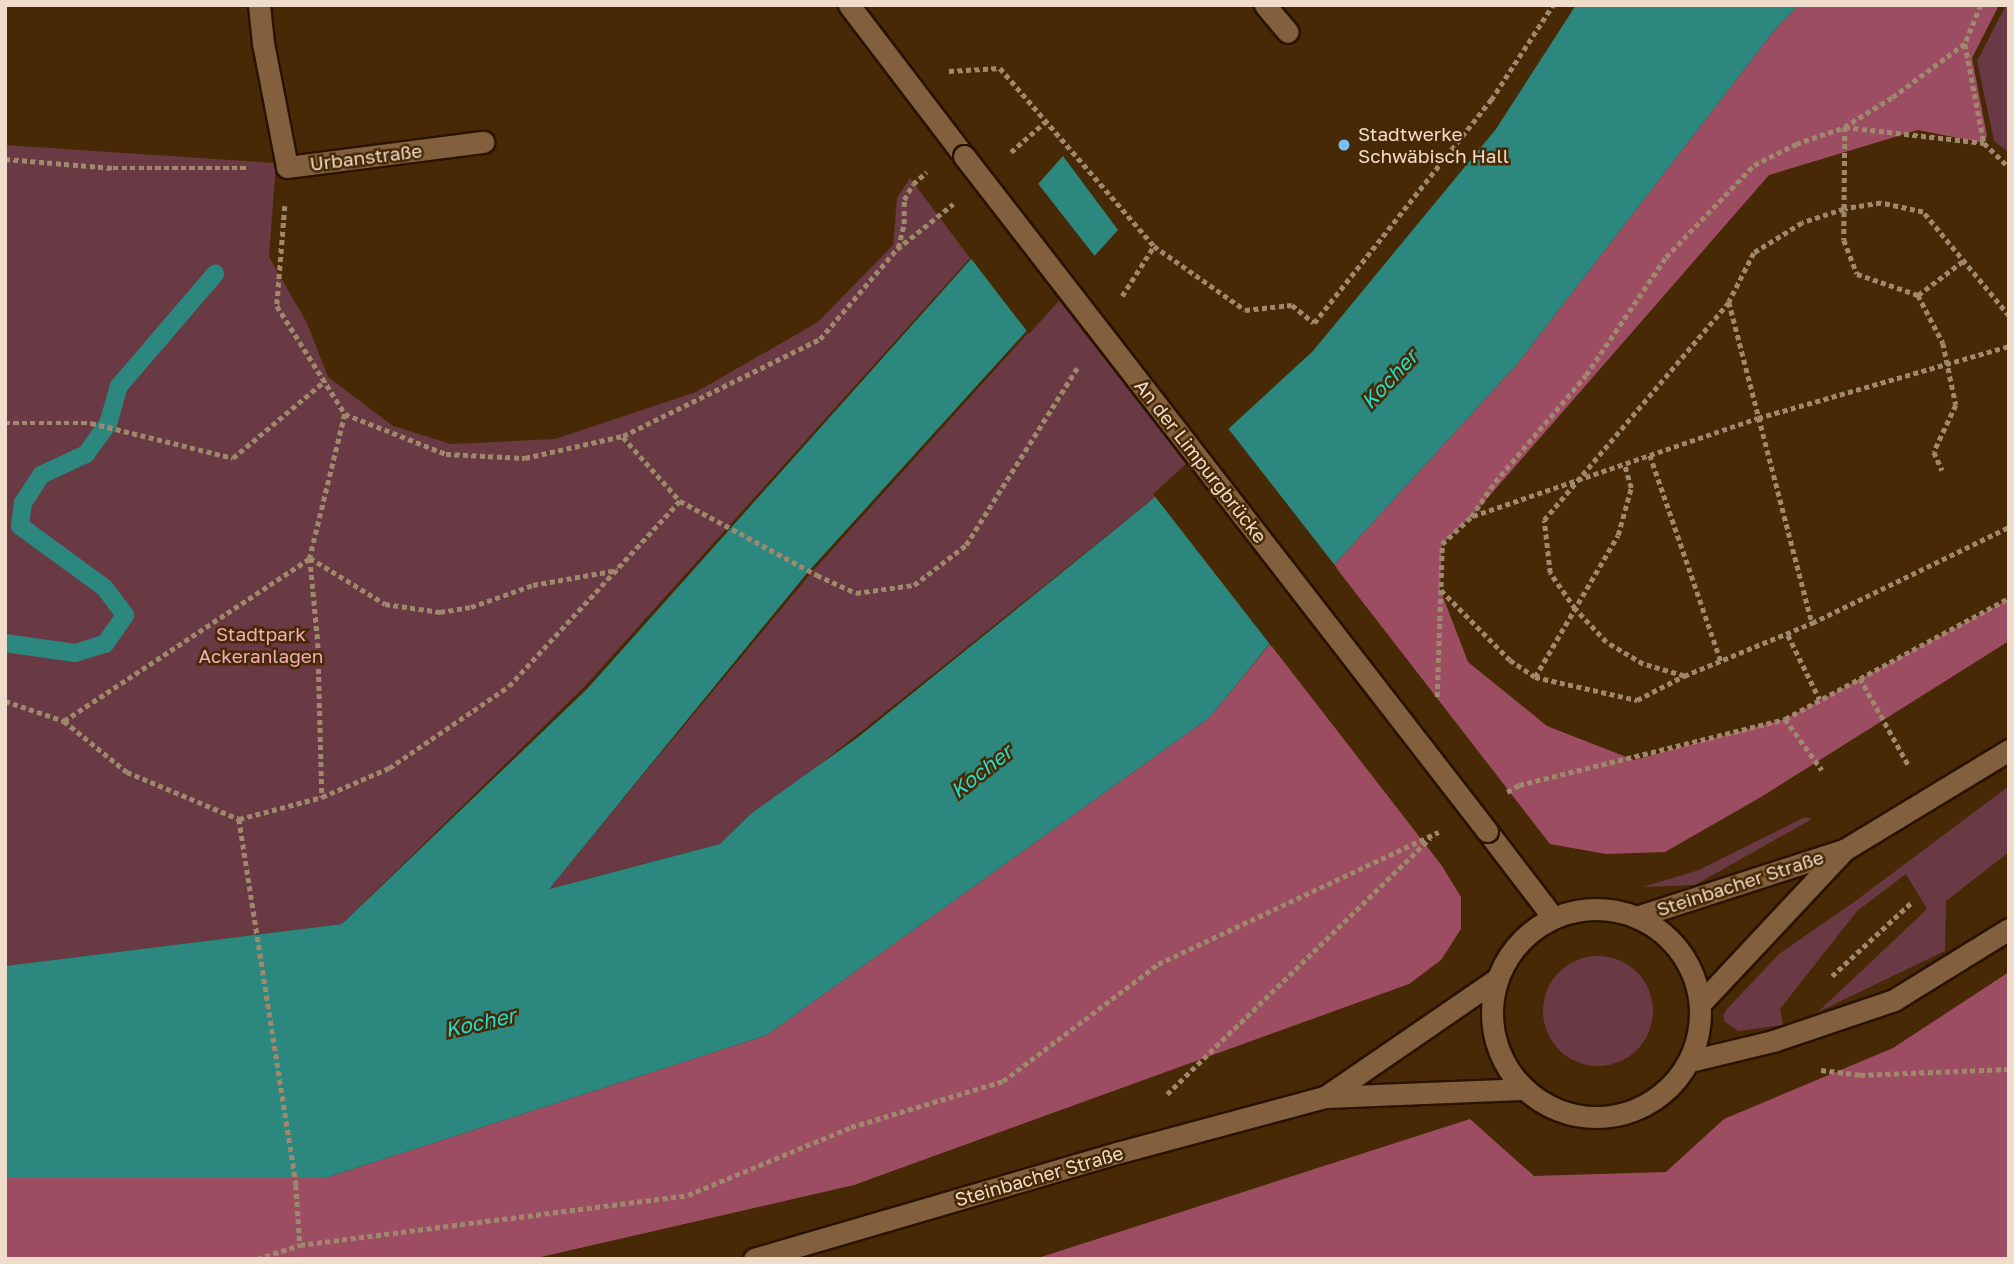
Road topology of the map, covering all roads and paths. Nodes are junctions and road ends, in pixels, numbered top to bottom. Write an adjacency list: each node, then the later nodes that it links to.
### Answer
1 (259, 5): 15 (main road, Urbanstraße)
2 (849, 5): 69 (main road, An der Limpurgbrücke, bridge)
3 (1265, 5): 6 (main road)
4 (1553, 5): 20 (path)
5 (1981, 5): 7 (path)
6 (1287, 32)
7 (1965, 44): 10 (path); 13 (path)
8 (1000, 68): 9 (path)
9 (1045, 122): 12 (path); 20 (path)
10 (1846, 127): 13 (path); 18 (path); 40 (path)
11 (483, 142): 15 (main road, Urbanstraße)
12 (1021, 143)
13 (1984, 143): 16 (path)
14 (5, 159): 15 (path)
15 (288, 167): 30 (path)
16 (2009, 167)
17 (913, 184): 21 (path)
18 (1844, 209): 22 (path); 23 (path); 24 (path)
19 (933, 222): 21 (path)
20 (1154, 246): 25 (path)
21 (897, 249): 34 (path)
22 (1962, 261): 23 (path); 26 (path)
23 (1918, 295): 29 (path)
24 (1729, 302): 32 (path); 38 (path)
25 (1118, 304)
26 (2009, 316)
27 (2009, 346): 29 (path)
28 (1082, 361): 39 (path)
29 (1947, 364): 32 (path); 37 (path)
30 (326, 380): 31 (path); 33 (path)
31 (345, 414): 34 (path); 42 (path)
32 (1758, 418): 35 (path); 47 (path)
33 (5, 423)
34 (623, 436): 39 (path)
35 (1650, 455): 36 (path); 49 (path)
36 (1624, 464): 38 (path); 46 (path)
37 (1942, 470)
38 (1579, 478): 40 (path); 46 (path)
39 (680, 502): 43 (path)
40 (1471, 517): 44 (path)
41 (2009, 527): 47 (path)
42 (310, 558): 43 (path); 57 (path); 61 (path)
43 (620, 570): 61 (path)
44 (1440, 589): 51 (path); 53 (path)
45 (2009, 598): 52 (path)
46 (1575, 609): 50 (path); 51 (path)
47 (1812, 623): 48 (path)
48 (1788, 635): 49 (path); 54 (path)
49 (1721, 661): 50 (path)
50 (1684, 676): 51 (path)
51 (1535, 677)
52 (1860, 678): 54 (path); 58 (path)
53 (1437, 699)
54 (1820, 700): 56 (path)
55 (5, 701): 57 (path)
56 (1785, 719): 60 (path); 62 (path)
57 (64, 722): 63 (path)
58 (1896, 743)
59 (2009, 750): 67 (main road, Steinbacher Straße)
60 (1822, 770)
61 (322, 797): 63 (path)
62 (1497, 798)
63 (239, 819): 80 (path)
64 (1433, 822): 66 (path)
65 (1443, 830): 66 (path)
66 (1432, 836): 78 (path); 80 (path)
67 (1844, 850): 70 (main road, Steinbacher Straße); 73 (main road, Steinbacher Straße)
68 (1913, 901): 74 (path)
69 (1552, 916): 70 (main road); 72 (main road)
70 (1636, 917): 73 (main road)
71 (2009, 929): 74 (main road)
72 (1498, 978): 77 (main road); 79 (main road, Steinbacher Straße)
73 (1701, 1003): 75 (main road)
74 (1793, 1034): 75 (main road); 76 (path)
75 (1690, 1060): 77 (main road)
76 (2009, 1069)
77 (1523, 1089): 79 (main road, Steinbacher Straße)
78 (1167, 1094)
79 (1325, 1097): 82 (main road, Steinbacher Straße)
80 (300, 1245): 81 (path)
81 (257, 1259)
82 (754, 1259)

